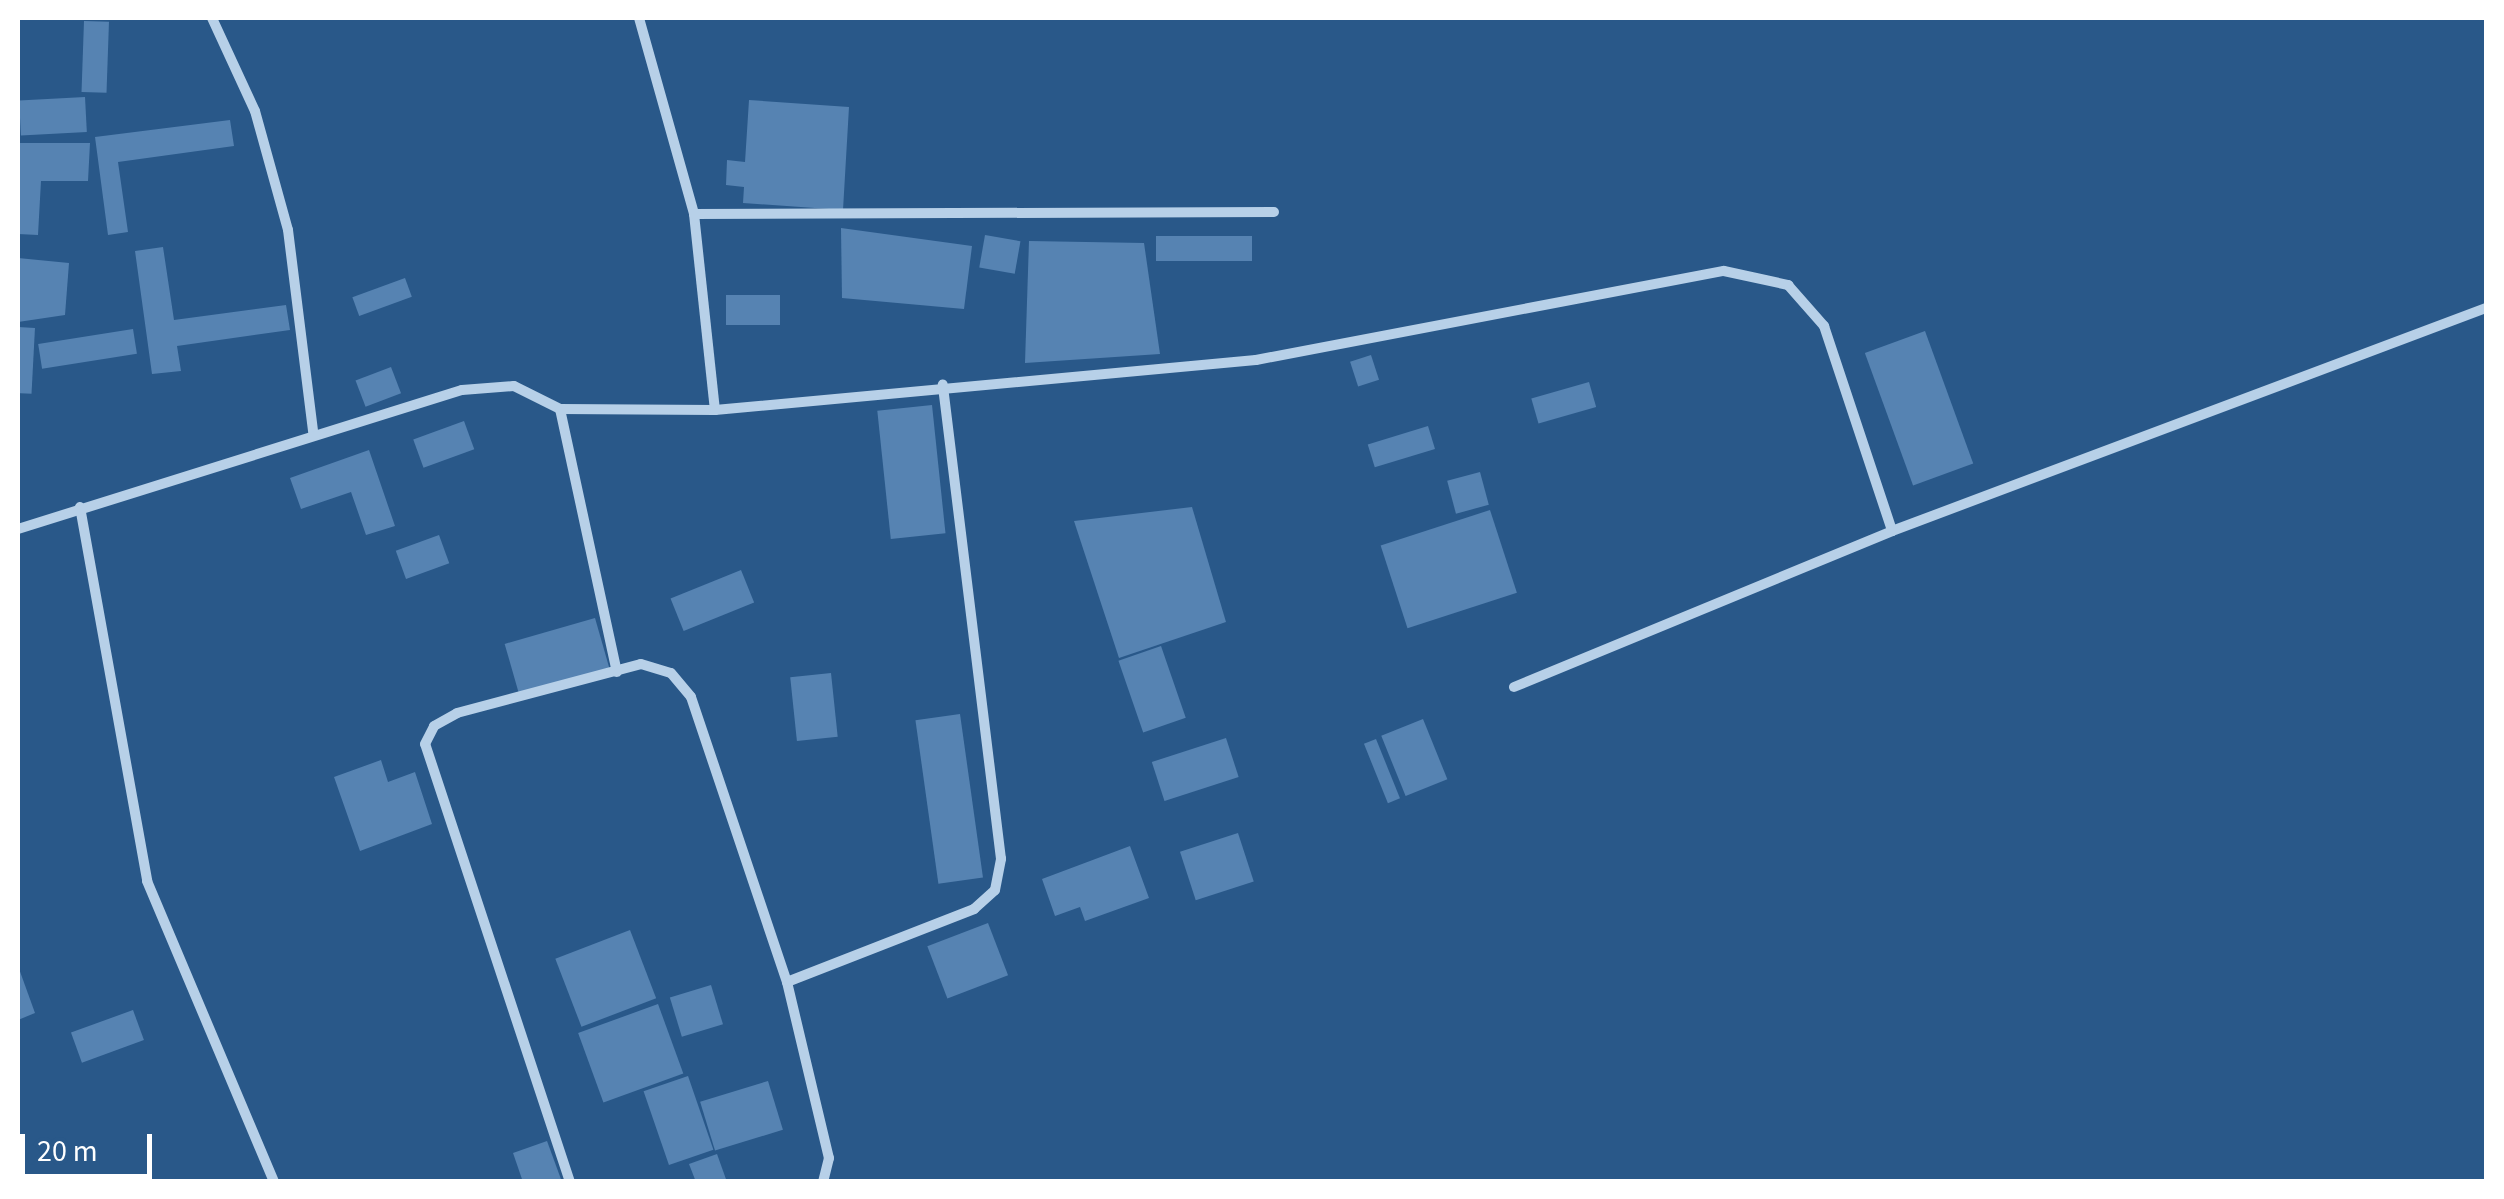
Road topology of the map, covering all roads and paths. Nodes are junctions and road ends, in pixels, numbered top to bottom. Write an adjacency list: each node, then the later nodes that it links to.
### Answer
1 (212, 18): 9 (street)
2 (638, 18): 4 (street)
3 (1274, 212): 4 (street)
4 (694, 214): 8 (street)
5 (2486, 308): 12 (street)
6 (943, 385): 8 (street); 12 (street); 15 (street)
7 (560, 410): 8 (street); 9 (street); 13 (street)
8 (715, 410)
9 (314, 432): 10 (street)
10 (80, 507): 11 (street); 16 (street)
11 (18, 530)
12 (1892, 531): 14 (street)
13 (617, 672): 15 (street); 17 (street)
14 (1514, 687)
15 (787, 982): 18 (street)
16 (274, 1182)
17 (570, 1182)
18 (824, 1182)

